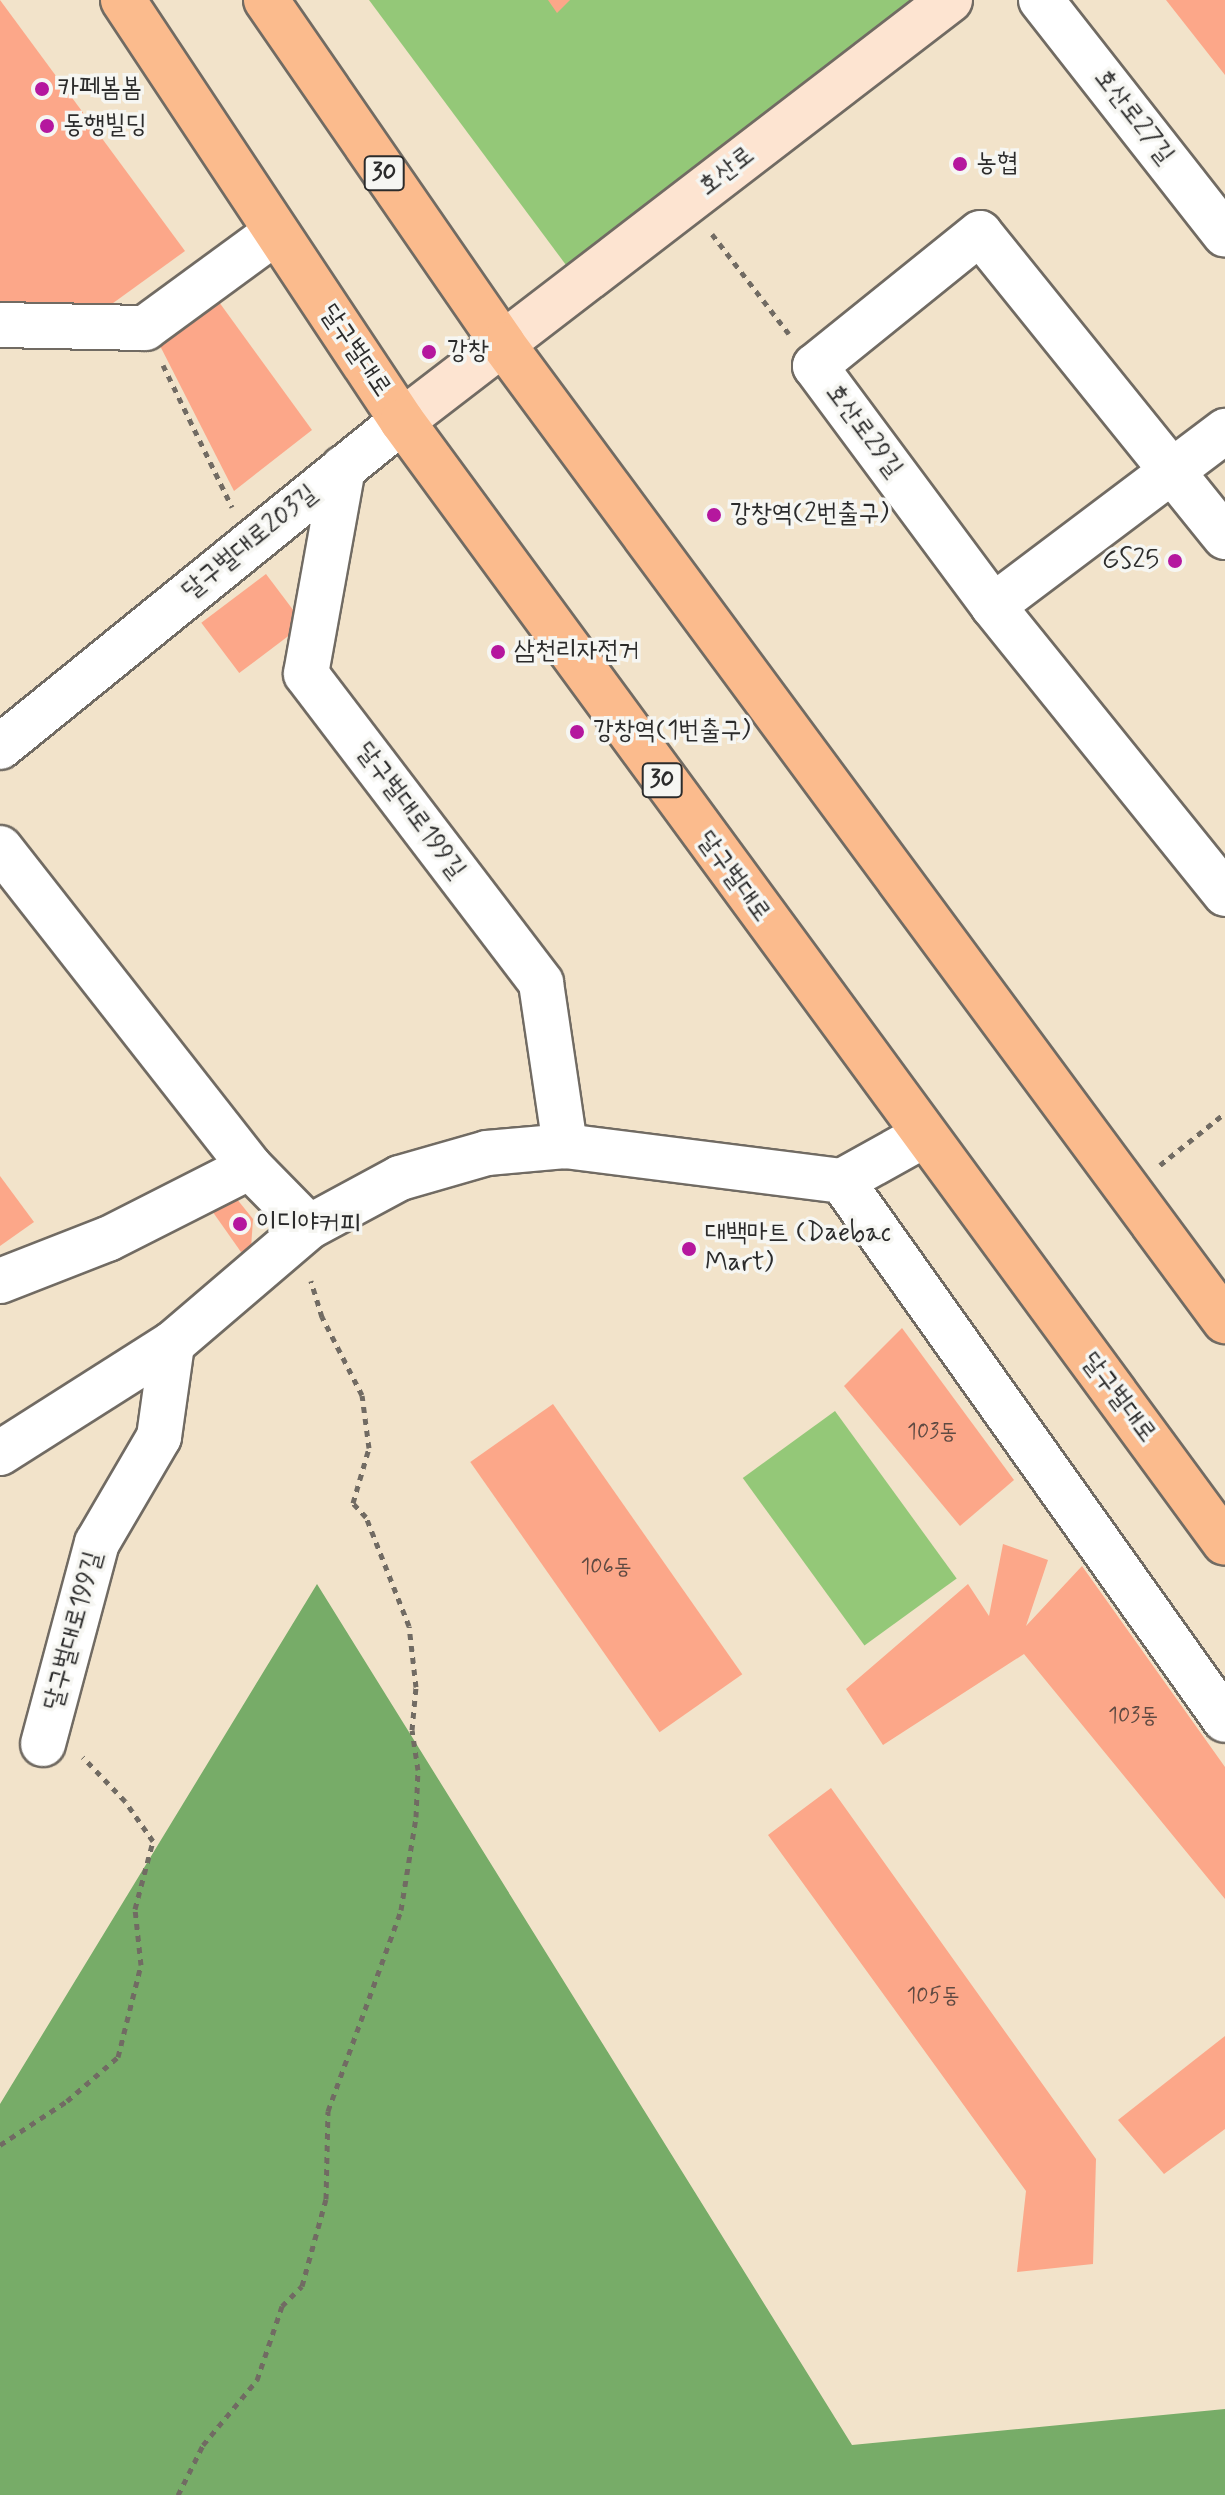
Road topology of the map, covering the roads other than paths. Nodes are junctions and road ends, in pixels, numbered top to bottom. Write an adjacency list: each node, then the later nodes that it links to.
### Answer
1 (123, 0): 5 (main road, 달구벌대로 / 30)
2 (266, 0): 8 (main road, 30)
3 (950, 0): 8 (street, 호산로)
4 (1041, 0): 6 (street, 호산로27길)
5 (276, 232): 7 (street); 9 (main road, 달구벌대로 / 30)
6 (1225, 235)
7 (0, 325)
8 (503, 344): 9 (street, 달구벌대로203길); 24 (main road, 30)
9 (402, 421): 11 (street, 달구벌대로203길); 18 (main road, 달구벌대로 / 30)
10 (1225, 431): 12 (street)
11 (343, 468): 15 (street, 달구벌대로203길); 19 (street, 달구벌대로199길)
12 (1171, 471): 13 (street, 호산로29길); 14 (street); 14 (street, 호산로29길)
13 (1225, 537)
14 (993, 606): 17 (street, 호산로29길)
15 (0, 747)
16 (0, 848): 20 (street)
17 (1225, 894)
18 (923, 1136): 21 (street); 27 (main road, 달구벌대로 / 30)
19 (565, 1146): 21 (street); 22 (street)
20 (250, 1167): 22 (street); 23 (street)
21 (842, 1181): 28 (street)
22 (302, 1233): 25 (street)
23 (0, 1281)
24 (1225, 1321)
25 (172, 1344): 26 (street); 29 (street, 달구벌대로199길)
26 (0, 1453)
27 (1225, 1543)
28 (1225, 1720)
29 (43, 1744)

